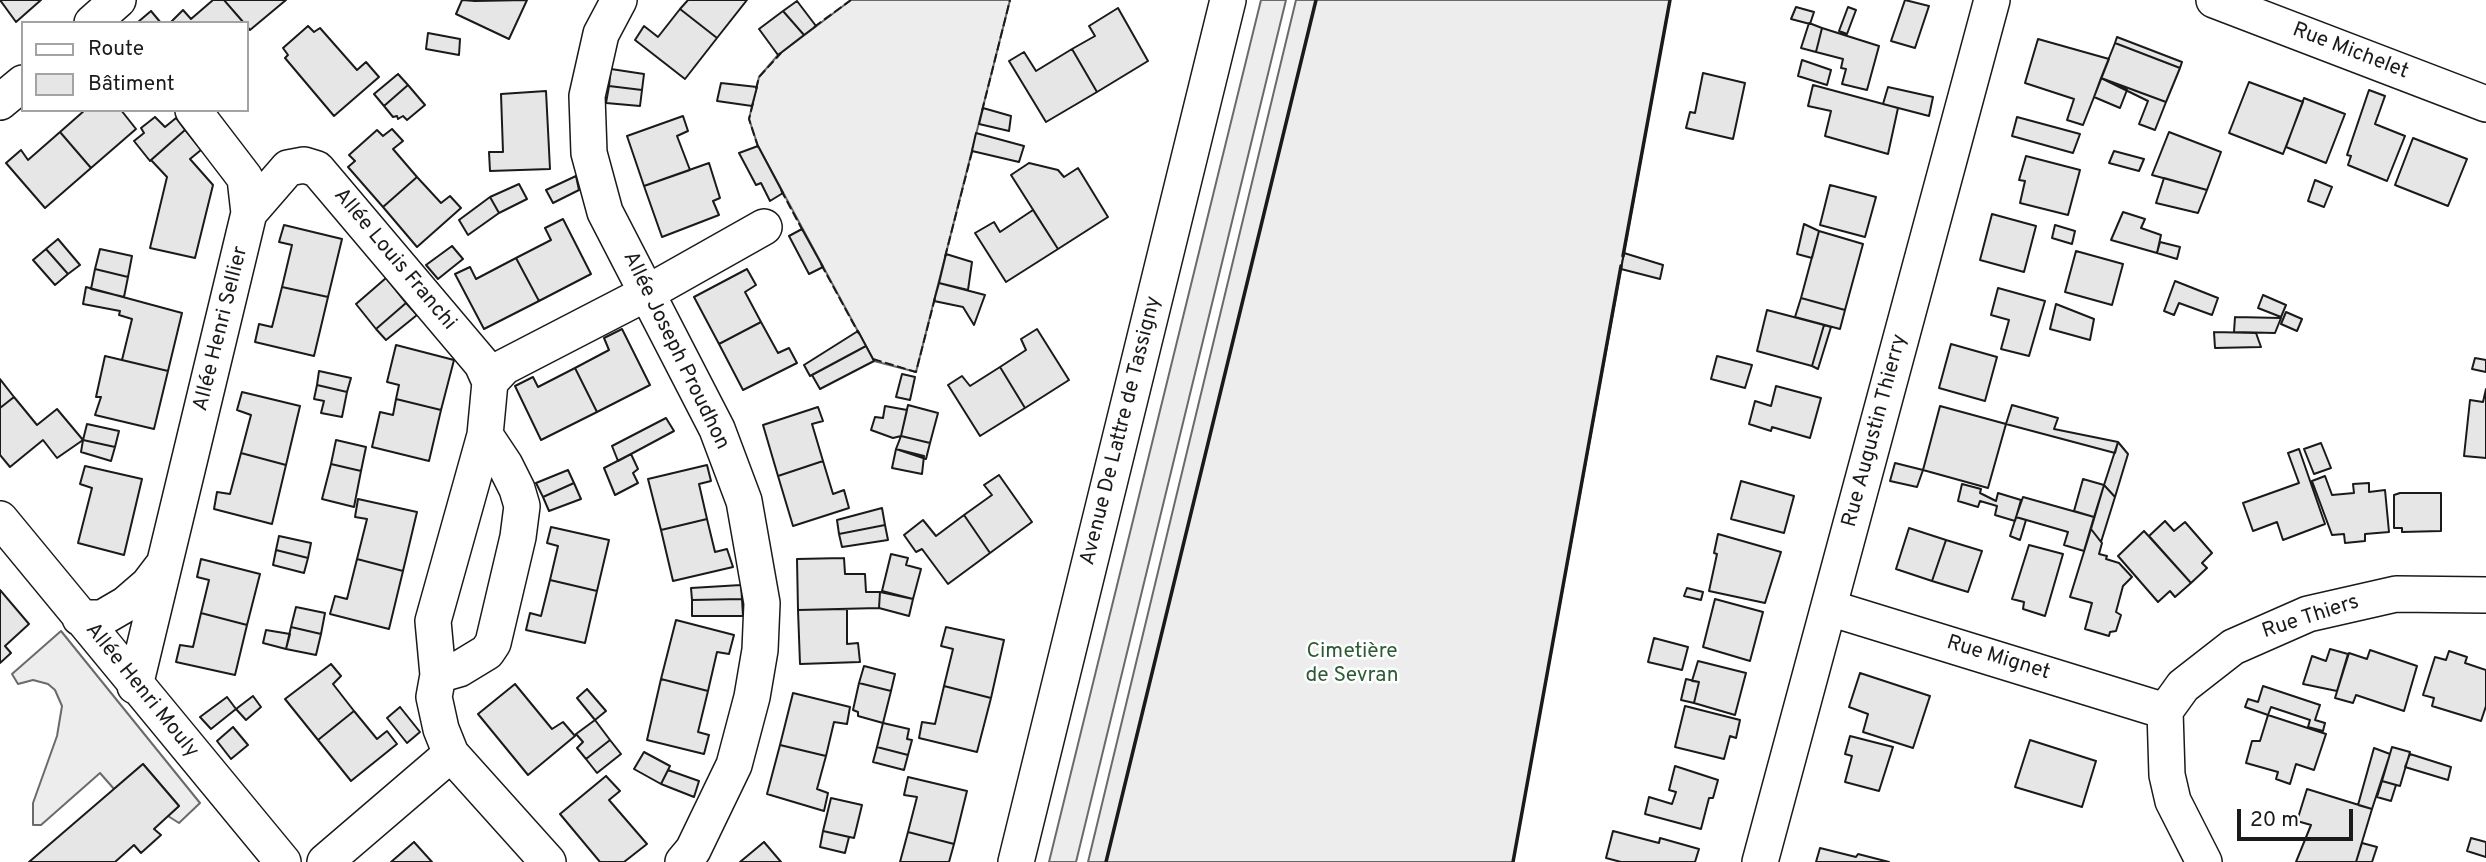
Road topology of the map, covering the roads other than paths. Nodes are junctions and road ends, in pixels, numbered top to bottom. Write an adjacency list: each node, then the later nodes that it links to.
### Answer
1 (619, 0): 11 (street, Allée Joseph Proudhon)
2 (1228, 0): 27 (street, Avenue De Lattre de Tassigny)
3 (1992, 0): 17 (street, Rue Augustin Thierry)
4 (2214, 0): 7 (street, Rue Michelet)
5 (21, 85): 6 (street)
6 (0, 102)
7 (2486, 104)
8 (195, 112): 9 (street, Allée Henri Sellier)
9 (249, 213): 12 (street, Allée Louis Franchi); 15 (street, Allée Henri Sellier)
10 (764, 227): 11 (street)
11 (647, 293): 12 (street); 26 (street, Allée Joseph Proudhon)
12 (490, 382): 13 (street)
13 (485, 435): 19 (street); 19 (street)
14 (0, 519): 18 (street, Allée Henri Mouly)
15 (165, 562): 18 (street, Allée Henri Sellier); 20 (street, Allée Henri Sellier)
16 (2486, 595): 21 (street, Rue Thiers)
17 (1830, 608): 21 (street, Rue Mignet); 28 (street, Rue Augustin Thierry)
18 (80, 618): 20 (street, Allée Henri Mouly)
19 (438, 676): 22 (street)
20 (135, 686): 23 (street, Allée Henri Mouly)
21 (2165, 711): 29 (street)
22 (451, 754): 24 (street); 25 (street)
23 (283, 862)
24 (325, 862)
25 (548, 862)
26 (683, 862)
27 (1016, 862)
28 (1760, 862)
29 (2203, 862)

